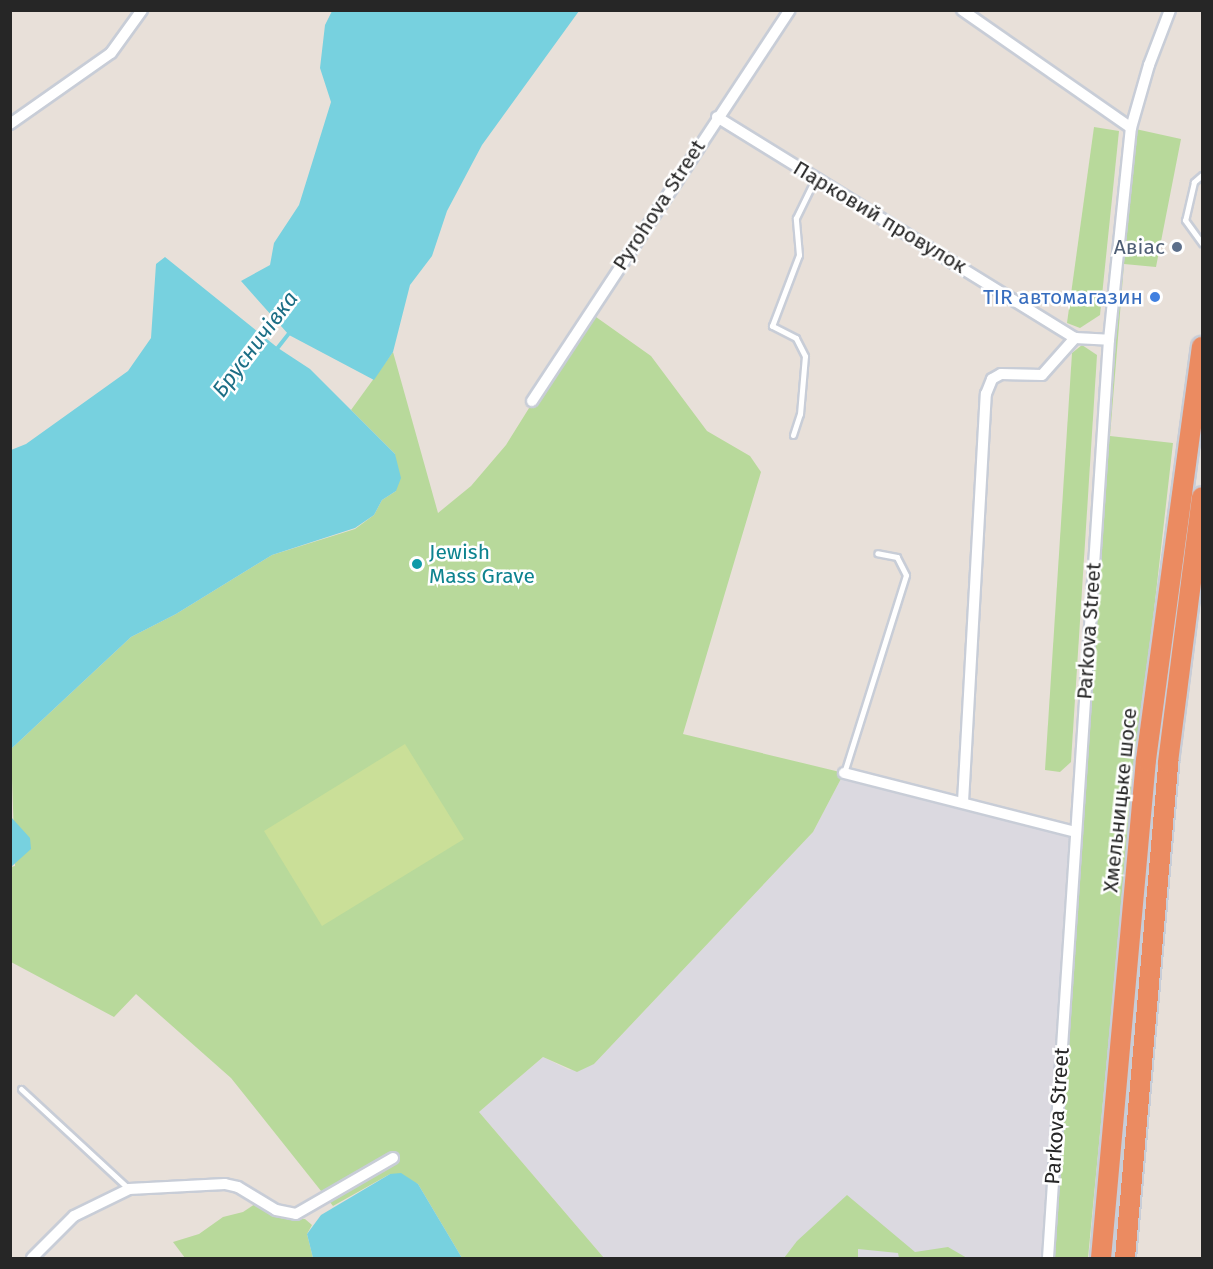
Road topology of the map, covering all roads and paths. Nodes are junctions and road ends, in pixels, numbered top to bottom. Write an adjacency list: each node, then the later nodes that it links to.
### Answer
1 (142, 10): 6 (street)
2 (790, 10): 5 (street, Pyrohova Street)
3 (962, 10): 7 (street)
4 (1170, 10): 7 (street, Parkova Street)
5 (717, 117): 9 (street, Парковий провулок); 14 (street, Pyrohova Street)
6 (10, 124)
7 (1131, 128): 12 (street, Parkova Street)
8 (1203, 175): 10 (lane)
9 (816, 177): 11 (street, Парковий провулок); 15 (lane)
10 (1203, 243)
11 (1075, 338): 12 (street, Парковий провулок); 19 (street)
12 (1109, 340): 20 (street, Parkova Street)
13 (1203, 347): 26 (highway, Хмельницьке шосе)
14 (532, 400)
15 (793, 435)
16 (1203, 497): 27 (highway, Хмельницьке шосе)
17 (877, 553): 18 (lane)
18 (844, 773): 19 (street)
19 (963, 802): 20 (street)
20 (1075, 832): 25 (street, Parkova Street)
21 (21, 1089): 23 (lane)
22 (393, 1158): 23 (street)
23 (129, 1189): 24 (street)
24 (32, 1258)
25 (1048, 1258)
26 (1101, 1258)
27 (1125, 1258)

